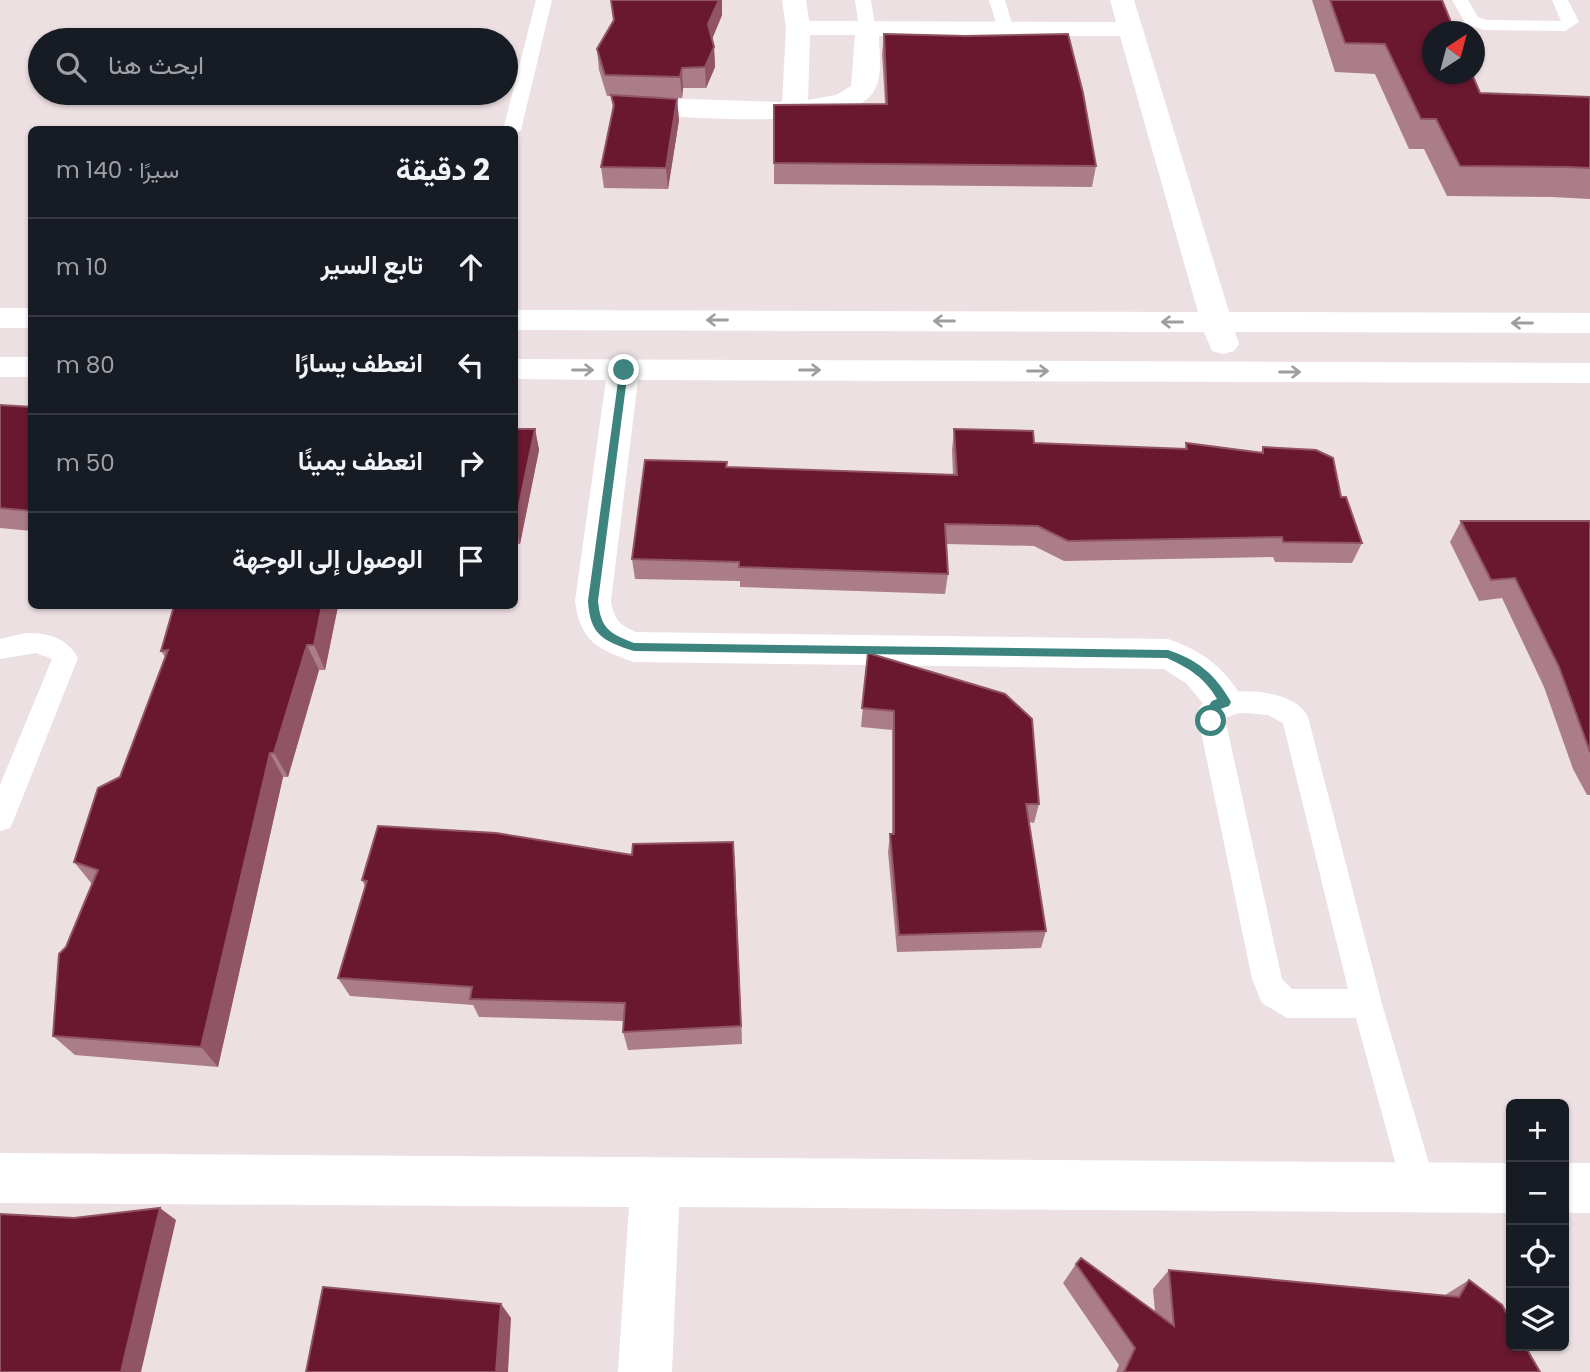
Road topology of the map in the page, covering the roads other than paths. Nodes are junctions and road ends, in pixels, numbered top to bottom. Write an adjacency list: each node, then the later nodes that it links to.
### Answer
1 (544, 0): 14 (lane)
2 (794, 0): 8 (street)
3 (863, 0): 9 (lane)
4 (997, 0): 10 (lane)
5 (1122, 0): 11 (street)
6 (1460, 0): 7 (lane)
7 (1560, 0)
8 (798, 28): 9 (street); 13 (street)
9 (867, 28): 10 (street); 13 (street)
10 (1005, 29): 11 (street)
11 (1130, 29): 18 (street)
12 (614, 105): 13 (street)
13 (795, 111)
14 (513, 126)
15 (0, 318): 16 (street)
16 (28, 318)
17 (518, 320): 18 (street, one-way to 17)
18 (1217, 322): 19 (street, one-way to 18); 24 (street)
19 (1590, 323)
20 (0, 367): 21 (street)
21 (28, 367)
22 (518, 369): 23 (street, one-way to 23)
23 (624, 370): 24 (street, one-way to 24); 27 (street)
24 (1232, 372): 25 (street, one-way to 25)
25 (1590, 373)
26 (0, 649): 28 (lane)
27 (1225, 702): 29 (lane); 29 (lane)
28 (0, 819)
29 (1367, 1004): 32 (lane)
30 (0, 1178): 31 (street)
31 (655, 1183): 32 (street); 36 (street)
32 (1419, 1187): 33 (street)
33 (1506, 1188)
34 (1569, 1188): 35 (street)
35 (1590, 1188)
36 (645, 1372)

